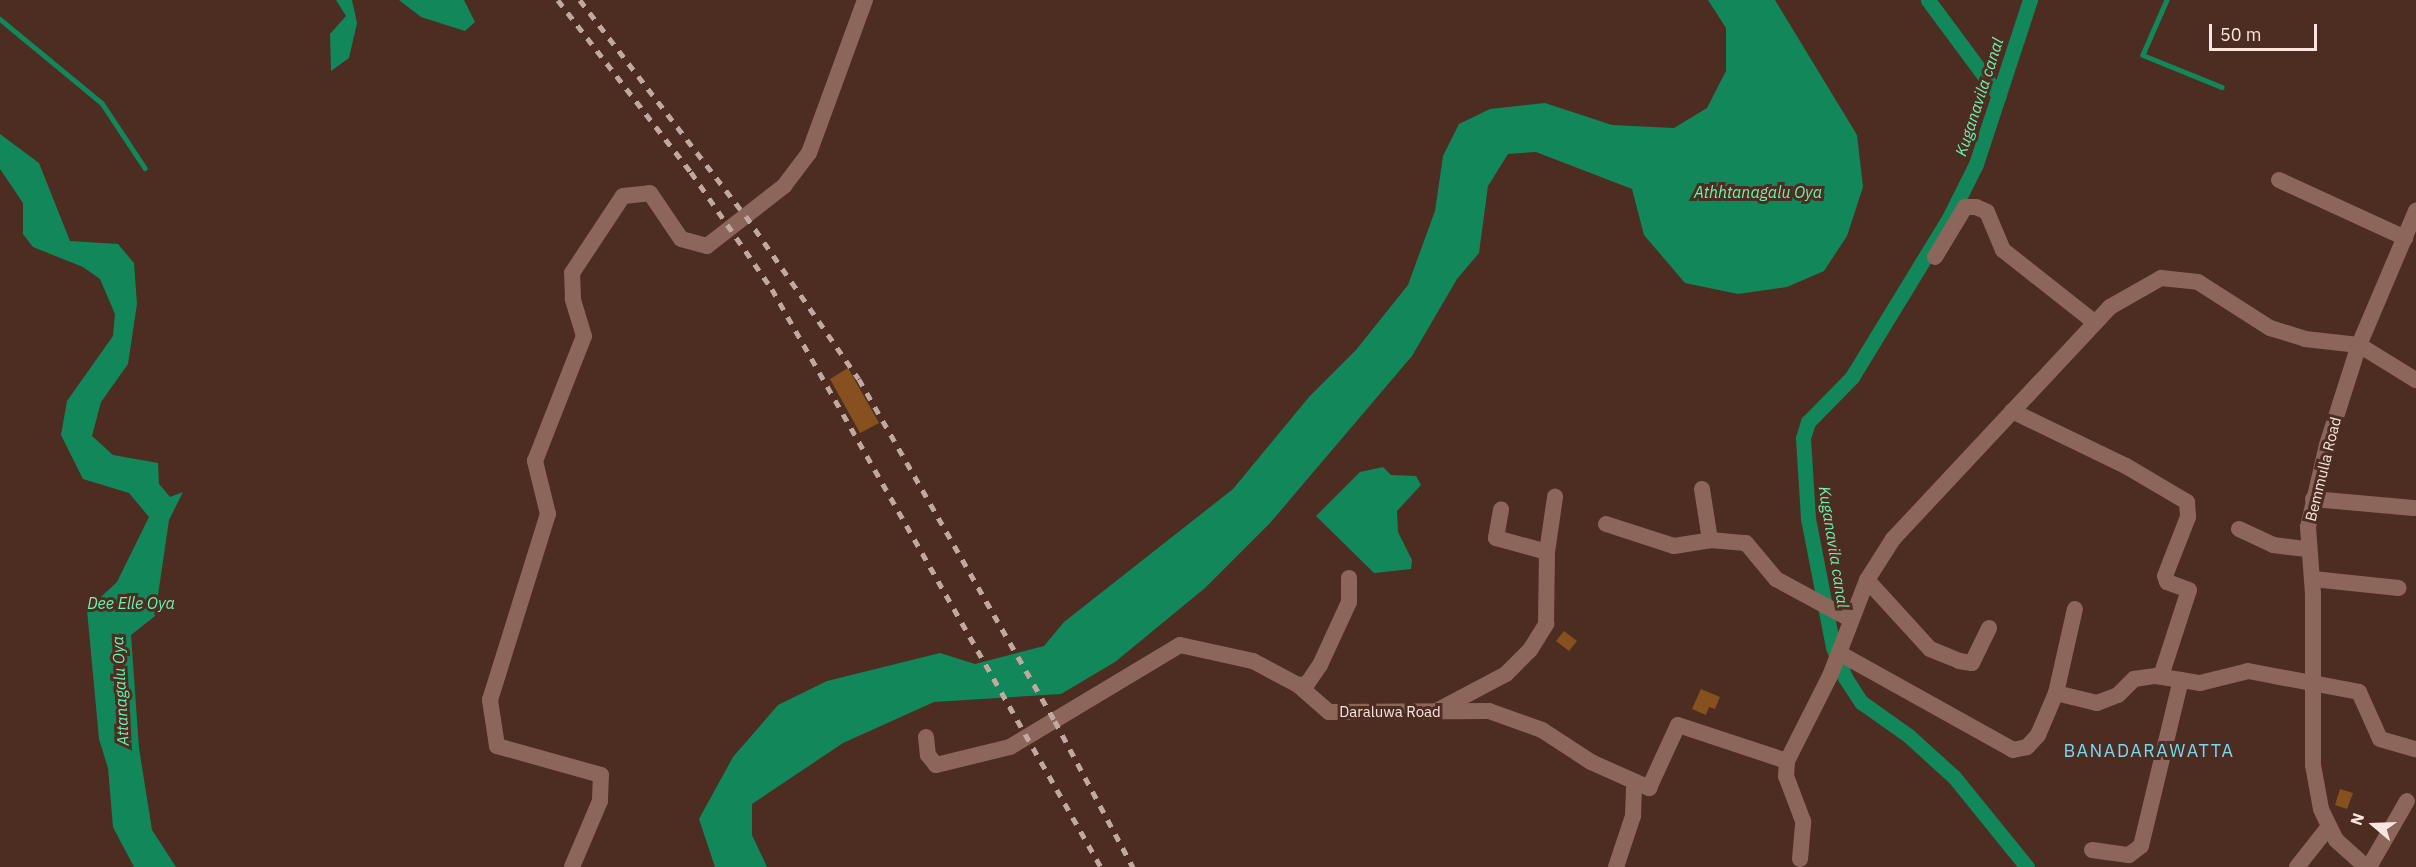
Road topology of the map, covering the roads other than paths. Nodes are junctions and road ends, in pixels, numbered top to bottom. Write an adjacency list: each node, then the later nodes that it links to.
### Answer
1 (866, 0): 42 (street)
2 (2278, 180): 4 (street)
3 (2416, 211): 4 (street, Bemmulla Road)
4 (2405, 238): 7 (street, Bemmulla Road)
5 (1935, 257): 6 (street)
6 (2093, 321): 7 (street); 9 (street)
7 (2359, 345): 8 (street); 12 (street, Bemmulla Road)
8 (2416, 380)
9 (2012, 411): 22 (street); 28 (street)
10 (1702, 489): 17 (street)
11 (1555, 497): 19 (street)
12 (2313, 499): 13 (street); 18 (street, Bemmulla Road)
13 (2414, 508)
14 (1501, 509): 19 (street)
15 (1606, 524): 17 (street)
16 (2239, 529): 18 (street)
17 (1710, 540): 25 (street)
18 (2307, 549): 21 (street, Bemmulla Road)
19 (1547, 552): 33 (street)
20 (1349, 578): 30 (street)
21 (2313, 579): 23 (street); 31 (street, Bemmulla Road)
22 (1867, 580): 25 (street); 26 (street)
23 (2399, 588)
24 (2074, 609): 32 (street)
25 (1850, 619): 27 (street)
26 (1989, 628)
27 (1839, 652): 32 (street); 36 (street)
28 (2161, 676): 29 (street); 32 (street)
29 (2181, 680): 31 (street); 40 (street)
30 (1298, 685): 33 (street, Daraluwa Road); 34 (street, Daraluwa Road)
31 (2311, 685): 35 (street); 39 (street, Bemmulla Road)
32 (2056, 693)
33 (1434, 712): 37 (street, Daraluwa Road)
34 (926, 737)
35 (2416, 749)
36 (1787, 761): 37 (street); 41 (street)
37 (1634, 782): 43 (street)
38 (2407, 801): 45 (street)
39 (2327, 829): 44 (street); 45 (street)
40 (2092, 850)
41 (1800, 859)
42 (572, 867)
43 (1616, 867)
44 (2297, 867)
45 (2367, 867)

